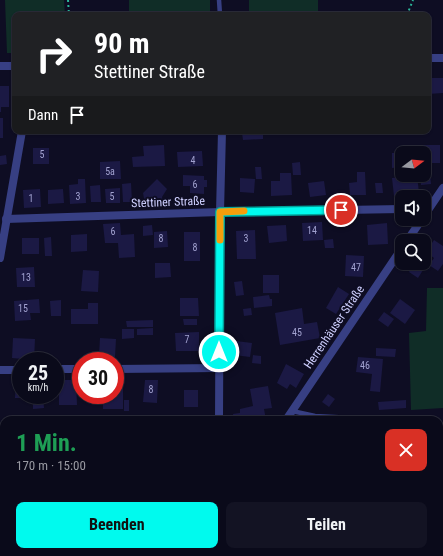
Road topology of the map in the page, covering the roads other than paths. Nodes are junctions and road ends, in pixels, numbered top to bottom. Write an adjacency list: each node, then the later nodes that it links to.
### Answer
1 (219, 0): 2 (lane)
2 (220, 12)
3 (431, 58): 4 (street)
4 (443, 58)
5 (0, 66): 6 (street)
6 (12, 66)
7 (21, 134): 13 (street)
8 (222, 134): 12 (street)
9 (443, 188): 10 (street)
10 (431, 204)
11 (395, 209): 12 (street, Stettiner Straße)
12 (220, 212): 13 (street, Stettiner Straße); 16 (street)
13 (4, 222): 14 (street)
14 (0, 258)
15 (395, 258): 20 (street, Herrenhäuser Straße)
16 (219, 368): 17 (street); 21 (street)
17 (124, 369)
18 (0, 370): 19 (street)
19 (12, 370)
20 (292, 411): 22 (street, Herrenhäuser Straße); 23 (lane)
21 (219, 416)
22 (289, 416)
23 (315, 416)

